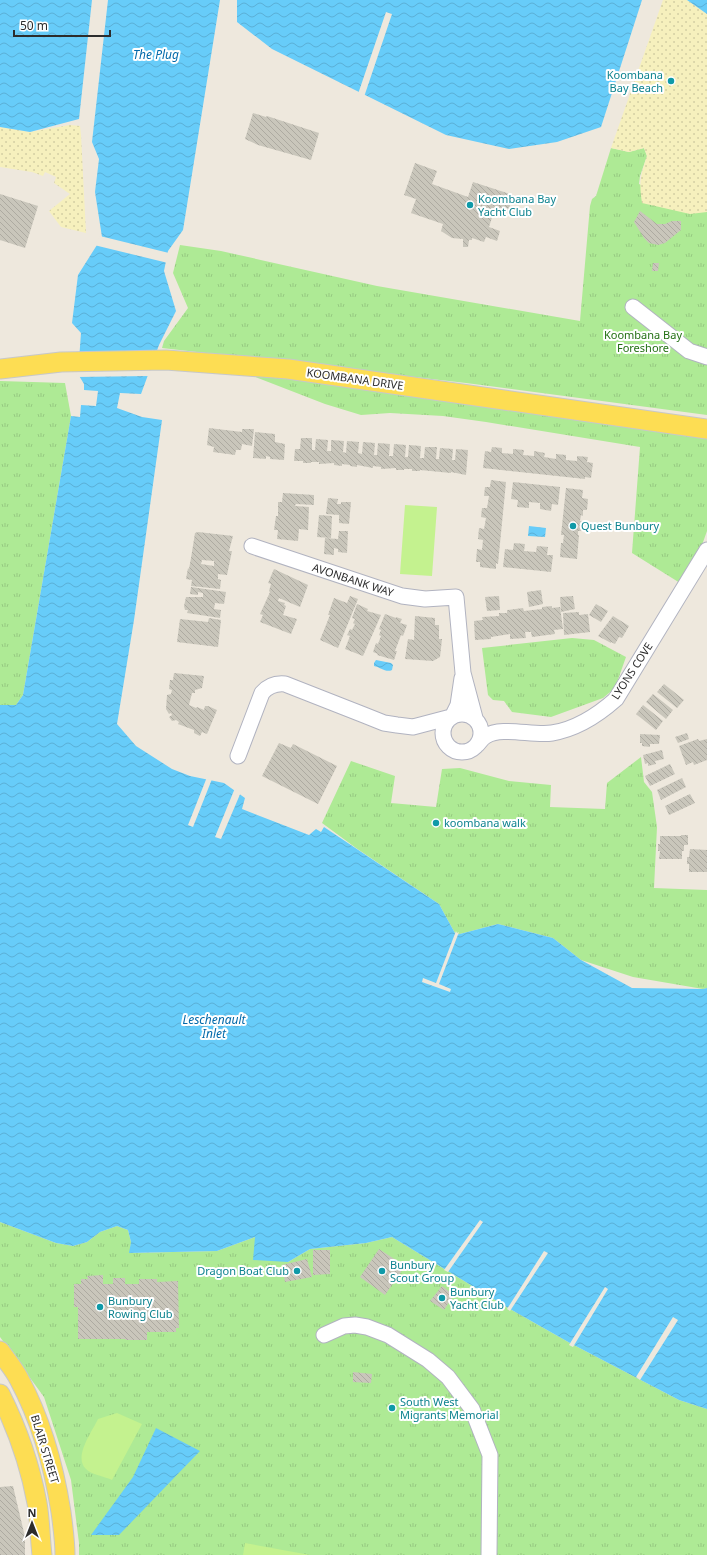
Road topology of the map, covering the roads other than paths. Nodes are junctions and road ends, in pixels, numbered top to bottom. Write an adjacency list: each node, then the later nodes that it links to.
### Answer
1 (633, 307): 2 (street)
2 (707, 357)
3 (0, 369): 4 (main road, KOOMBANA DRIVE)
4 (707, 429)
5 (252, 546): 7 (street, AVONBANK WAY)
6 (707, 550): 11 (street, LYONS COVE)
7 (463, 673): 8 (street); 9 (street)
8 (452, 716): 9 (street); 10 (street); 12 (street)
9 (475, 718): 11 (street, LYONS COVE); 13 (street)
10 (413, 727): 12 (street); 14 (street)
11 (516, 732): 13 (street, LYONS COVE)
12 (445, 742): 13 (street)
13 (477, 745)
14 (238, 756)
15 (324, 1335): 20 (street)
16 (0, 1351): 19 (main road, BLAIR STREET)
17 (0, 1394): 18 (main road, BLAIR STREET)
18 (42, 1555)
19 (65, 1555)
20 (489, 1555)

